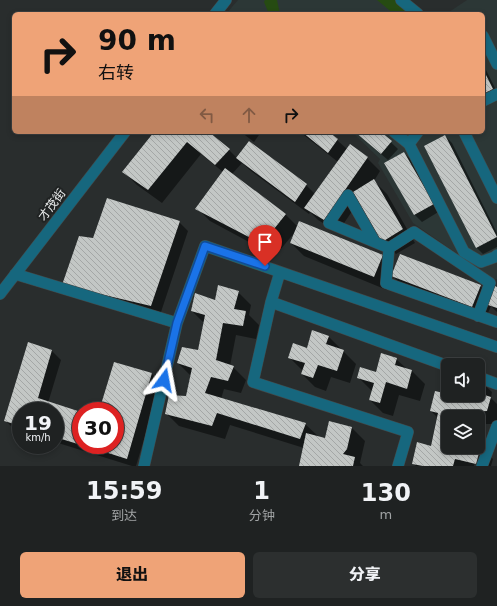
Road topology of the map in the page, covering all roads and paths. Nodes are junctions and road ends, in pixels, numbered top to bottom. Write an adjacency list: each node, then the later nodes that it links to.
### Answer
1 (226, 0): 3 (street)
2 (401, 0): 4 (street)
3 (217, 12)
4 (416, 12)
5 (485, 40): 6 (street)
6 (497, 64)
7 (497, 94): 8 (street)
8 (485, 100)
9 (123, 134): 19 (street, 才茂街)
10 (396, 134): 13 (street)
11 (416, 134): 13 (street)
12 (465, 134): 14 (street)
13 (409, 144): 17 (street)
14 (497, 198)
15 (375, 242): 16 (street)
16 (389, 248): 22 (street); 22 (street)
17 (497, 255)
18 (280, 272): 21 (street); 24 (street); 25 (street)
19 (15, 274): 20 (street, 才茂街); 24 (street)
20 (0, 294)
21 (271, 302): 26 (street); 31 (street)
22 (478, 316): 23 (street)
23 (497, 322)
24 (177, 323): 30 (street)
25 (497, 347)
26 (441, 363)
27 (485, 380): 28 (street)
28 (497, 384)
29 (497, 426): 32 (street)
30 (144, 466)
31 (398, 466)
32 (482, 466)

